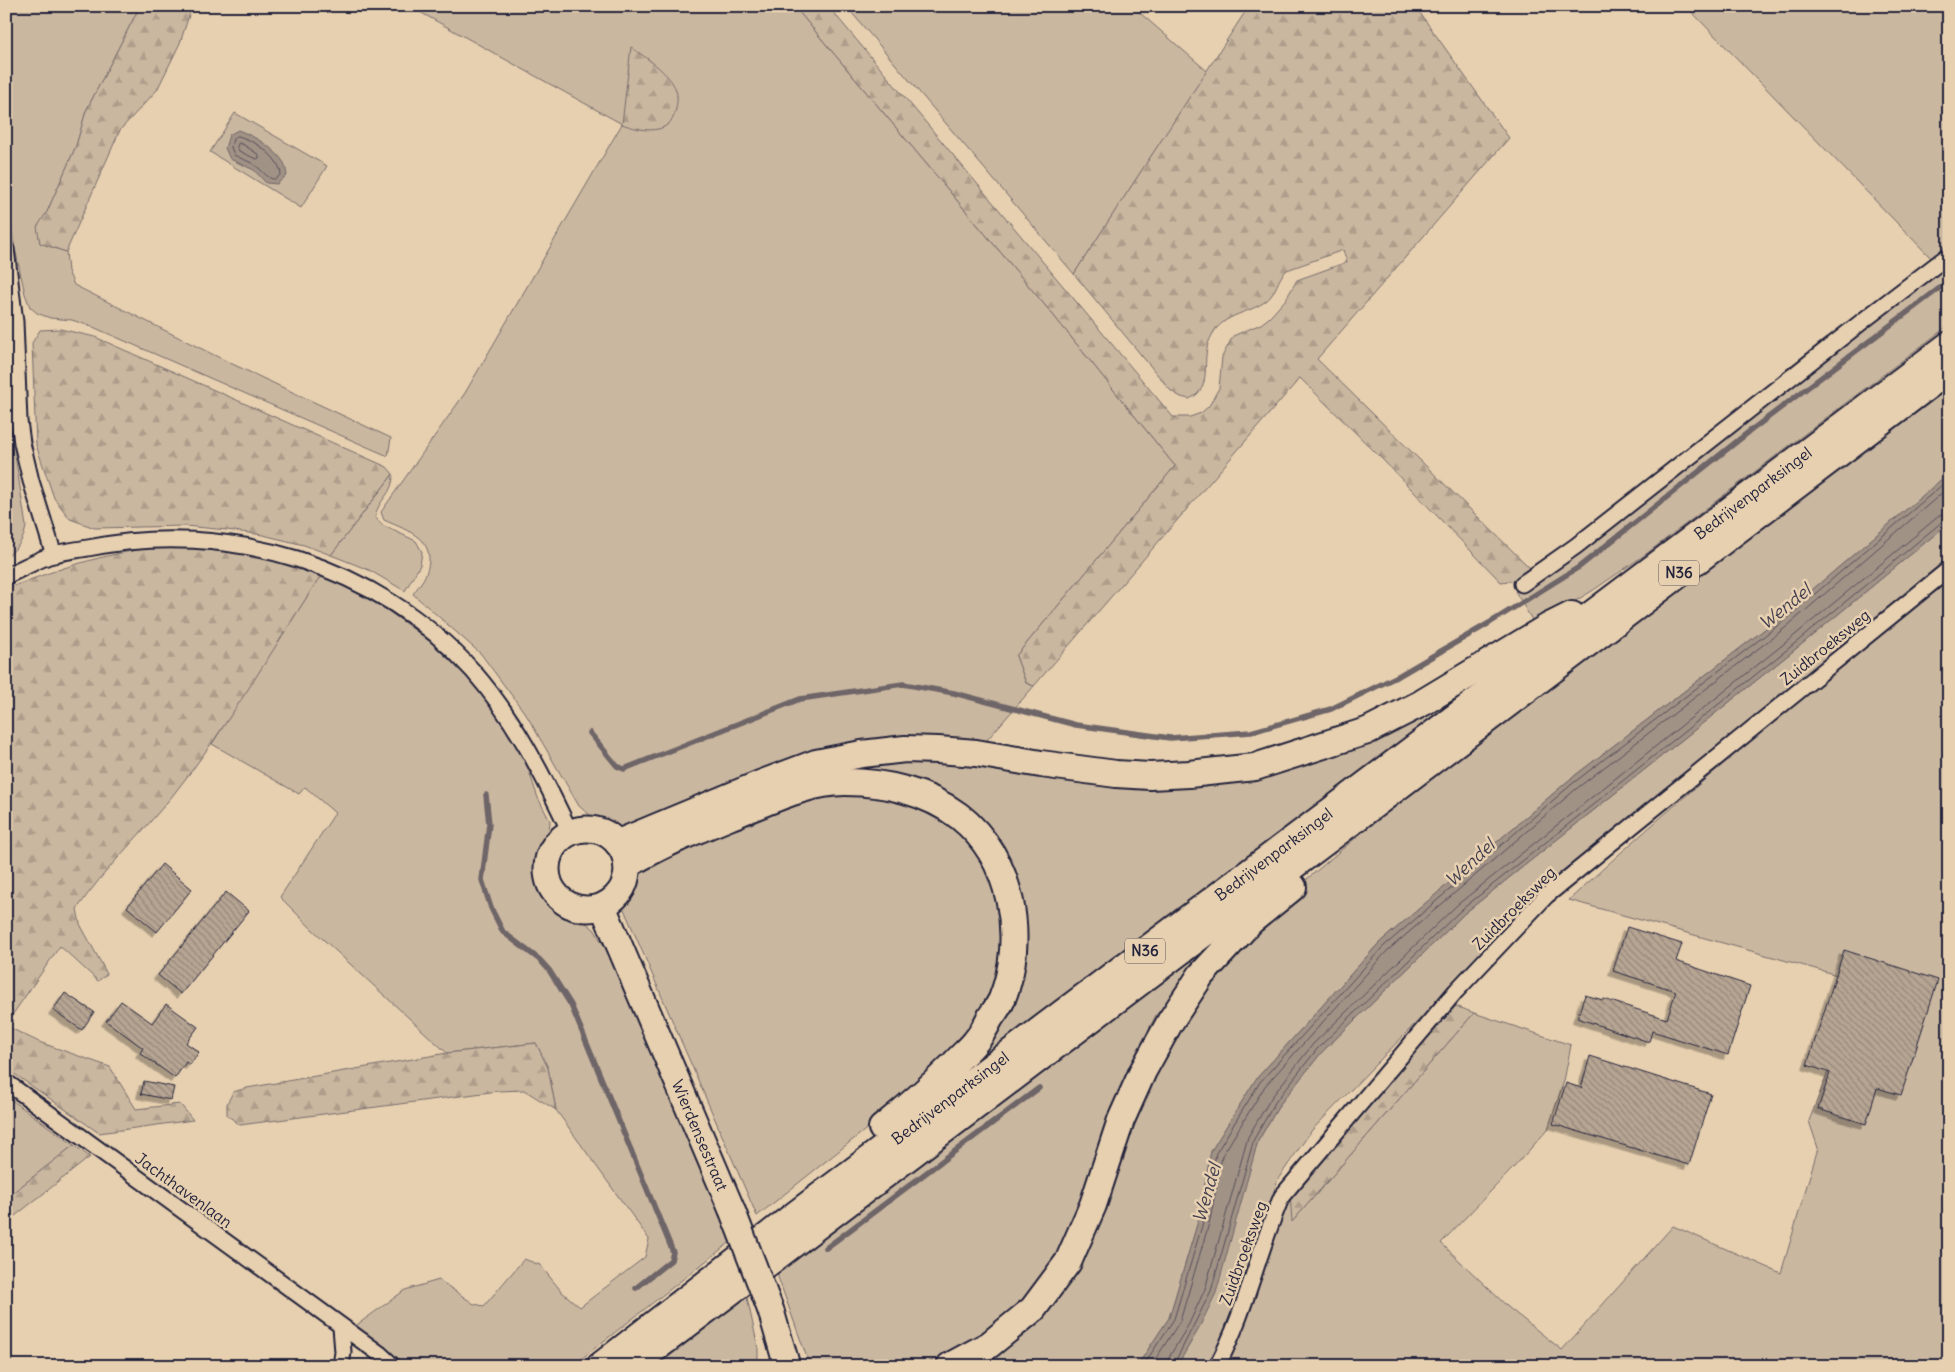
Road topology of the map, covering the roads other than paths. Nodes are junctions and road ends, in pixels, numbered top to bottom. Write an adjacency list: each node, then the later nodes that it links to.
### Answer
1 (6, 249): 5 (street)
2 (1949, 255): 9 (street)
3 (1949, 345): 10 (highway, Bedrijvenparksingel / N36)
4 (1949, 370): 11 (highway, Bedrijvenparksingel / N36)
5 (12, 421): 6 (street)
6 (54, 555): 8 (street); 12 (street)
7 (1949, 569): 24 (street, Zuidbroeksweg)
8 (6, 576)
9 (1522, 584)
10 (1626, 590): 13 (highway, N36); 16 (highway, Bedrijvenparksingel / N36)
11 (1410, 777): 18 (highway, N36); 22 (highway, Bedrijvenparksingel / N36)
12 (570, 832): 13 (main road); 14 (main road)
13 (623, 854): 14 (main road); 16 (highway, N36)
14 (603, 907): 23 (main road, Wierdensestraat, bridge)
15 (6, 1082): 17 (street, Jachthavenlaan)
16 (667, 1315): 21 (highway, Bedrijvenparksingel / N36)
17 (341, 1327): 19 (street); 20 (street, Jachthavenlaan)
18 (950, 1365)
19 (341, 1366)
20 (393, 1366)
21 (600, 1366)
22 (632, 1366)
23 (787, 1366)
24 (1217, 1366)

